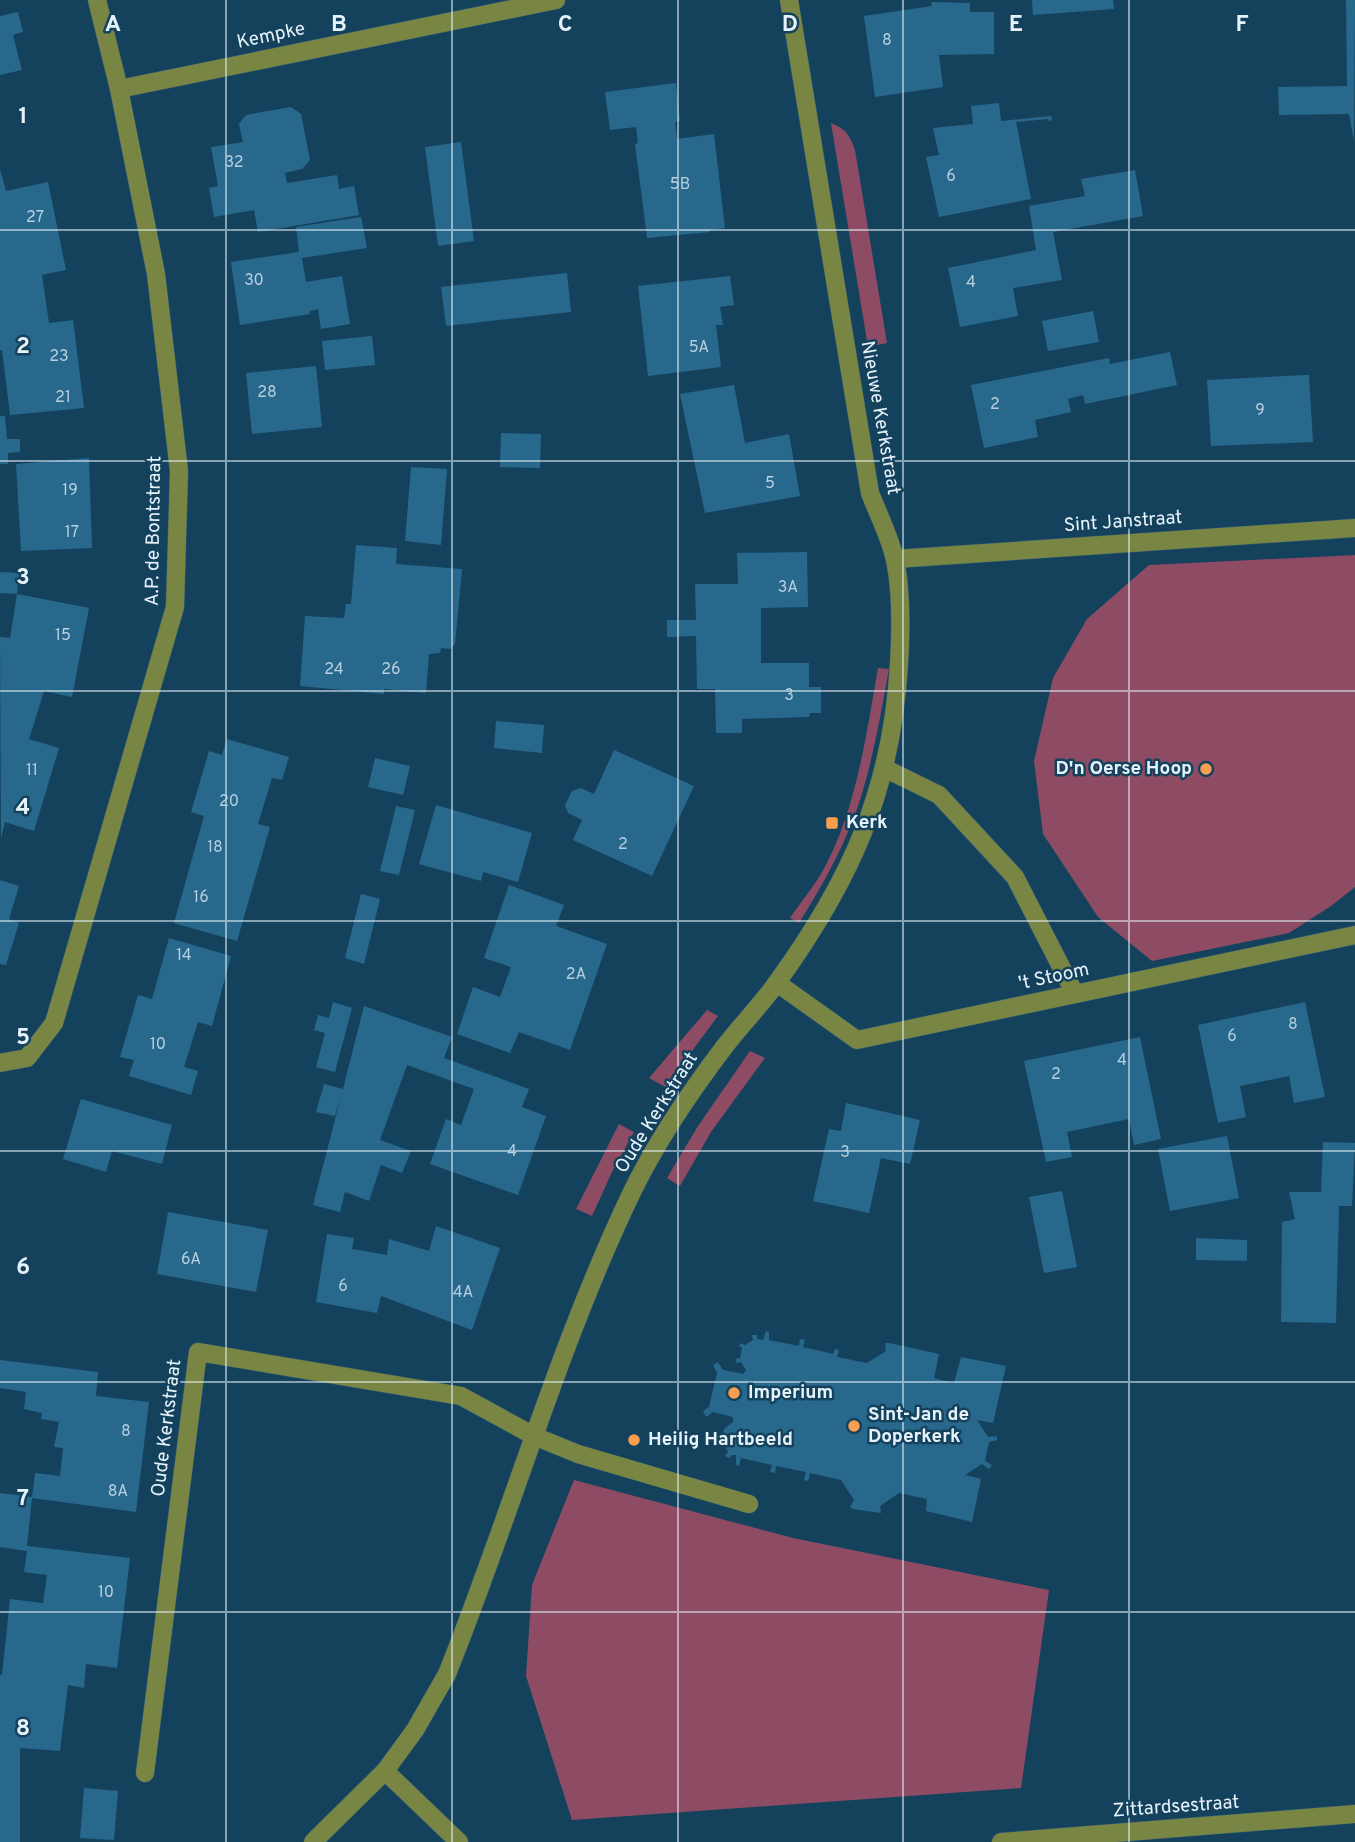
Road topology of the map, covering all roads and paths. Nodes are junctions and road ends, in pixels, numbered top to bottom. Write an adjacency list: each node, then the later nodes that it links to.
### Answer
1 (97, 0): 4 (street, A.P. de Bontstraat)
2 (556, 0): 4 (street, Kempke)
3 (789, 0): 6 (street, Nieuwe Kerkstraat)
4 (119, 89): 11 (street, A.P. de Bontstraat)
5 (1355, 528): 6 (street, Sint Janstraat)
6 (895, 559): 7 (street, Nieuwe Kerkstraat)
7 (884, 768): 9 (street, Nieuwe Kerkstraat); 10 (street)
8 (1355, 935): 10 (street, 't Stoom)
9 (777, 983): 10 (street, 't Stoom); 12 (street, Oude Kerkstraat)
10 (1075, 994)
11 (0, 1063)
12 (534, 1436): 13 (street); 14 (street, Oude Kerkstraat); 15 (street, Oude Kerkstraat)
13 (750, 1504)
14 (385, 1771): 17 (street, Oude Kerkstraat); 18 (street)
15 (145, 1773)
16 (1355, 1814): 19 (street, Zittardsestraat)
17 (313, 1842)
18 (459, 1842)
19 (1001, 1842)

